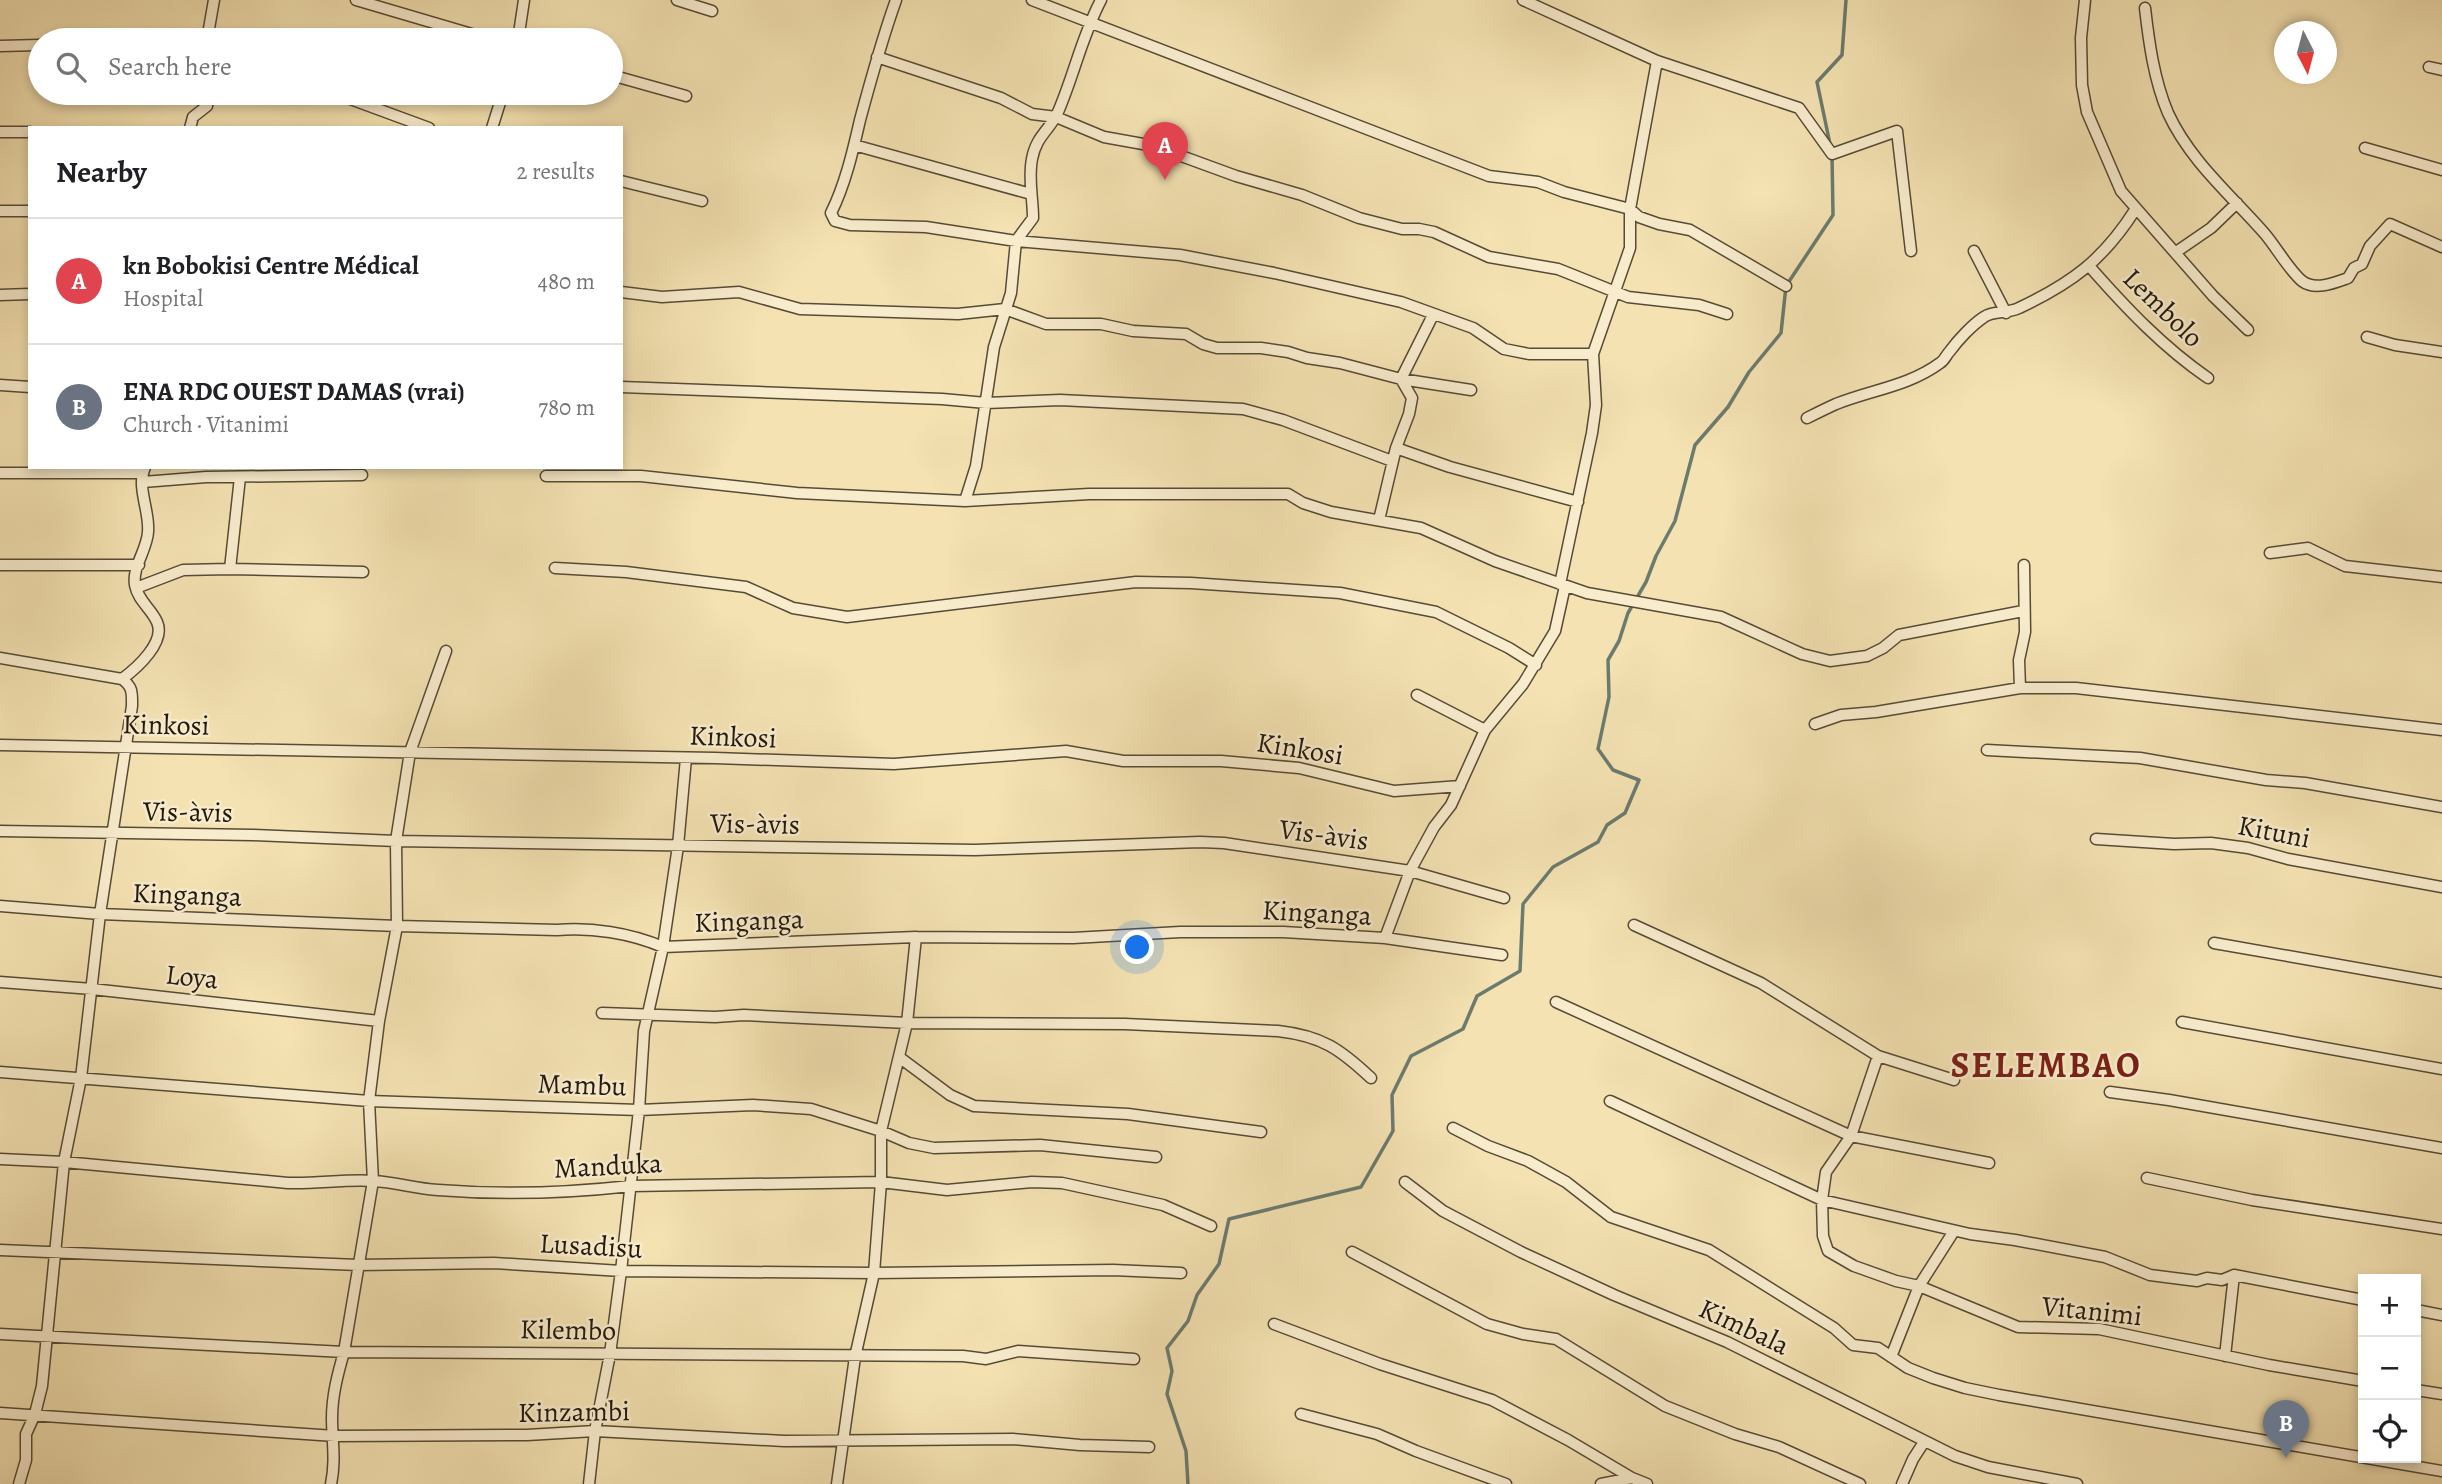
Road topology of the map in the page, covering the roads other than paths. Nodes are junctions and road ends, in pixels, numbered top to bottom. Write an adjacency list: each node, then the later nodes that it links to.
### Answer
1 (214, 0): 13 (street)
2 (356, 0): 14 (street)
3 (524, 0): 15 (street)
4 (677, 0): 11 (street)
5 (896, 0): 18 (street)
6 (1032, 0): 12 (street)
7 (1101, 0): 12 (street)
8 (1523, 0): 19 (street)
9 (2085, 0): 41 (street)
10 (2145, 8): 39 (street)
11 (712, 11)
12 (1088, 23): 27 (street); 40 (street)
13 (209, 28)
14 (451, 28)
15 (520, 28)
16 (28, 45): 17 (street)
17 (0, 46)
18 (877, 57): 27 (street); 33 (street)
19 (1657, 61): 40 (street); 46 (street)
20 (2429, 67): 21 (street)
21 (2442, 70)
22 (623, 78): 23 (street)
23 (686, 96)
24 (207, 105): 28 (street)
25 (367, 105): 29 (street)
26 (499, 105): 30 (street)
27 (1056, 117): 37 (street); 52 (street)
28 (191, 126)
29 (424, 126)
30 (493, 126)
31 (0, 132): 32 (street)
32 (28, 132)
33 (855, 145): 37 (street); 44 (street)
34 (2365, 148): 35 (street)
35 (2442, 170)
36 (623, 181): 38 (street)
37 (1031, 194): 44 (street)
38 (702, 201)
39 (2237, 203): 45 (street); 48 (street)
40 (1630, 209): 50 (street); 52 (street)
41 (2135, 210): 48 (street); 49 (street)
42 (0, 211): 43 (street)
43 (28, 211)
44 (1016, 241): 55 (street); 58 (street)
45 (2442, 247)
46 (1911, 251)
47 (1974, 251): 56 (street)
48 (2176, 252): 59 (street)
49 (2090, 267): 56 (street); 63 (street, Lembolo)
50 (1786, 286)
51 (623, 292): 55 (street)
52 (1615, 293): 57 (street); 62 (street)
53 (0, 295): 54 (street)
54 (28, 295)
55 (1005, 309): 64 (street); 69 (street)
56 (2006, 313): 70 (street)
57 (1727, 314)
58 (1433, 315): 62 (street); 64 (street)
59 (2248, 330)
60 (2367, 337): 61 (street)
61 (2442, 352)
62 (1593, 354): 79 (street)
63 (2208, 378)
64 (1401, 379): 68 (street); 71 (street)
65 (0, 386): 66 (street)
66 (28, 387)
67 (623, 387): 69 (street)
68 (1471, 390)
69 (986, 403): 72 (street); 78 (street)
70 (1807, 418)
71 (1396, 447): 72 (street); 79 (street)
72 (1392, 461): 80 (street)
73 (0, 473): 74 (street)
74 (144, 474): 77 (street); 83 (street)
75 (362, 475): 77 (street)
76 (546, 476): 78 (street)
77 (240, 477): 86 (street)
78 (965, 501): 80 (street)
79 (1578, 502): 89 (street)
80 (1379, 520): 89 (street)
81 (2270, 553): 88 (street)
82 (0, 565): 83 (street)
83 (139, 565): 90 (street)
84 (2024, 565): 91 (street)
85 (555, 568): 94 (street)
86 (230, 569): 87 (street); 90 (street)
87 (363, 572)
88 (2442, 577)
89 (1563, 585): 91 (street); 94 (street)
90 (136, 588): 95 (street)
91 (2023, 611): 96 (street)
92 (446, 651): 104 (street)
93 (0, 658): 95 (street)
94 (1536, 666): 99 (street)
95 (122, 679): 102 (street)
96 (2020, 688): 98 (street); 100 (street)
97 (1417, 695): 99 (street)
98 (1815, 724)
99 (1485, 730): 106 (street)
100 (2442, 730)
101 (0, 745): 102 (street, Kinkosi)
102 (126, 747): 104 (street, Kinkosi); 109 (street)
103 (1987, 750): 107 (street)
104 (410, 752): 105 (street, Kinkosi); 111 (street)
105 (686, 758): 106 (street, Kinkosi); 112 (street)
106 (1460, 786): 113 (street)
107 (2442, 807)
108 (0, 831): 109 (street, Vis-àvis)
109 (113, 833): 111 (street, Vis-àvis); 117 (street)
110 (2095, 839): 114 (street, Kituni)
111 (396, 841): 112 (street, Vis-àvis); 119 (street)
112 (678, 846): 113 (street, Vis-àvis); 123 (street)
113 (1410, 871): 115 (street, Vis-àvis); 121 (street)
114 (2442, 887)
115 (1504, 898)
116 (0, 906): 117 (street, Kinganga)
117 (100, 914): 119 (street, Kinganga); 127 (street)
118 (1634, 925): 134 (street)
119 (397, 926): 123 (street, Kinganga); 131 (street)
120 (916, 937): 121 (street, Kinganga); 123 (street, Kinganga); 133 (street)
121 (1385, 939): 124 (street, Kinganga)
122 (2214, 943): 126 (street)
123 (663, 947): 130 (street)
124 (1502, 955)
125 (0, 982): 127 (street, Loya)
126 (2442, 983)
127 (92, 989): 131 (street, Loya); 138 (street)
128 (1556, 1002): 148 (street)
129 (602, 1013): 130 (street)
130 (647, 1015): 133 (street); 144 (street)
131 (380, 1021): 142 (street)
132 (2182, 1022): 136 (street)
133 (908, 1023): 135 (street); 139 (street)
134 (1878, 1056): 140 (street); 148 (street)
135 (899, 1057): 146 (street); 147 (street)
136 (2442, 1069)
137 (0, 1072): 138 (street, Mambu)
138 (81, 1078): 142 (street, Mambu); 152 (street)
139 (1371, 1078)
140 (1954, 1080)
141 (2110, 1092): 149 (street)
142 (369, 1101): 144 (street, Mambu); 155 (street)
143 (1610, 1101): 159 (street)
144 (639, 1110): 146 (street, Mambu); 158 (street)
145 (1453, 1128): 182 (street)
146 (881, 1131): 150 (street, Mambu); 156 (street)
147 (1261, 1132)
148 (1851, 1136): 153 (street); 159 (street)
149 (2442, 1148)
150 (1156, 1157)
151 (0, 1159): 152 (street, Manduka)
152 (64, 1162): 155 (street, Manduka); 164 (street)
153 (1989, 1163)
154 (2147, 1178): 161 (street)
155 (373, 1181): 158 (street, Manduka); 166 (street)
156 (881, 1182): 158 (street, Manduka); 160 (street, Manduka); 168 (street)
157 (1405, 1182): 193 (street, Kimbala)
158 (631, 1186): 167 (street)
159 (1822, 1199): 162 (street); 171 (street, Vitanimi)
160 (1211, 1226)
161 (2442, 1229)
162 (1954, 1231): 170 (street); 171 (street)
163 (0, 1250): 164 (street, Lusadisu)
164 (54, 1252): 166 (street, Lusadisu); 177 (street)
165 (1352, 1252): 204 (street)
166 (358, 1265): 167 (street, Lusadisu); 178 (street)
167 (621, 1271): 168 (street, Lusadisu); 179 (street)
168 (873, 1273): 169 (street, Lusadisu); 181 (street)
169 (1181, 1273)
170 (2234, 1275): 172 (street); 180 (street)
171 (1919, 1286): 180 (street, Vitanimi); 182 (street)
172 (2358, 1299)
173 (2421, 1311): 174 (street)
174 (2442, 1315)
175 (1274, 1324): 196 (street)
176 (0, 1334): 177 (street, Kilembo)
177 (47, 1335): 178 (street, Kilembo); 188 (street)
178 (344, 1352): 179 (street, Kilembo); 191 (street)
179 (610, 1354): 181 (street, Kilembo); 190 (street)
180 (2225, 1356): 184 (street, Vitanimi)
181 (855, 1357): 183 (street, Kilembo); 192 (street)
182 (1891, 1357): 195 (street)
183 (1134, 1359)
184 (2358, 1380)
185 (2421, 1391): 186 (street)
186 (2442, 1394)
187 (0, 1413): 188 (street, Kinzambi)
188 (36, 1414): 191 (street, Kinzambi); 197 (street)
189 (1301, 1414): 201 (street)
190 (595, 1431): 191 (street, Kinzambi); 192 (street, Kinzambi); 199 (street)
191 (335, 1436): 198 (street)
192 (843, 1441): 194 (street, Kinzambi); 200 (street)
193 (1924, 1442): 205 (street); 206 (street, Kimbala)
194 (1149, 1447)
195 (2442, 1471)
196 (1632, 1478): 202 (street); 203 (street)
197 (19, 1484)
198 (331, 1484)
199 (589, 1484)
200 (837, 1484)
201 (1506, 1484)
202 (1601, 1484)
203 (1647, 1484)
204 (1860, 1484)
205 (1902, 1484)
206 (2077, 1484)

